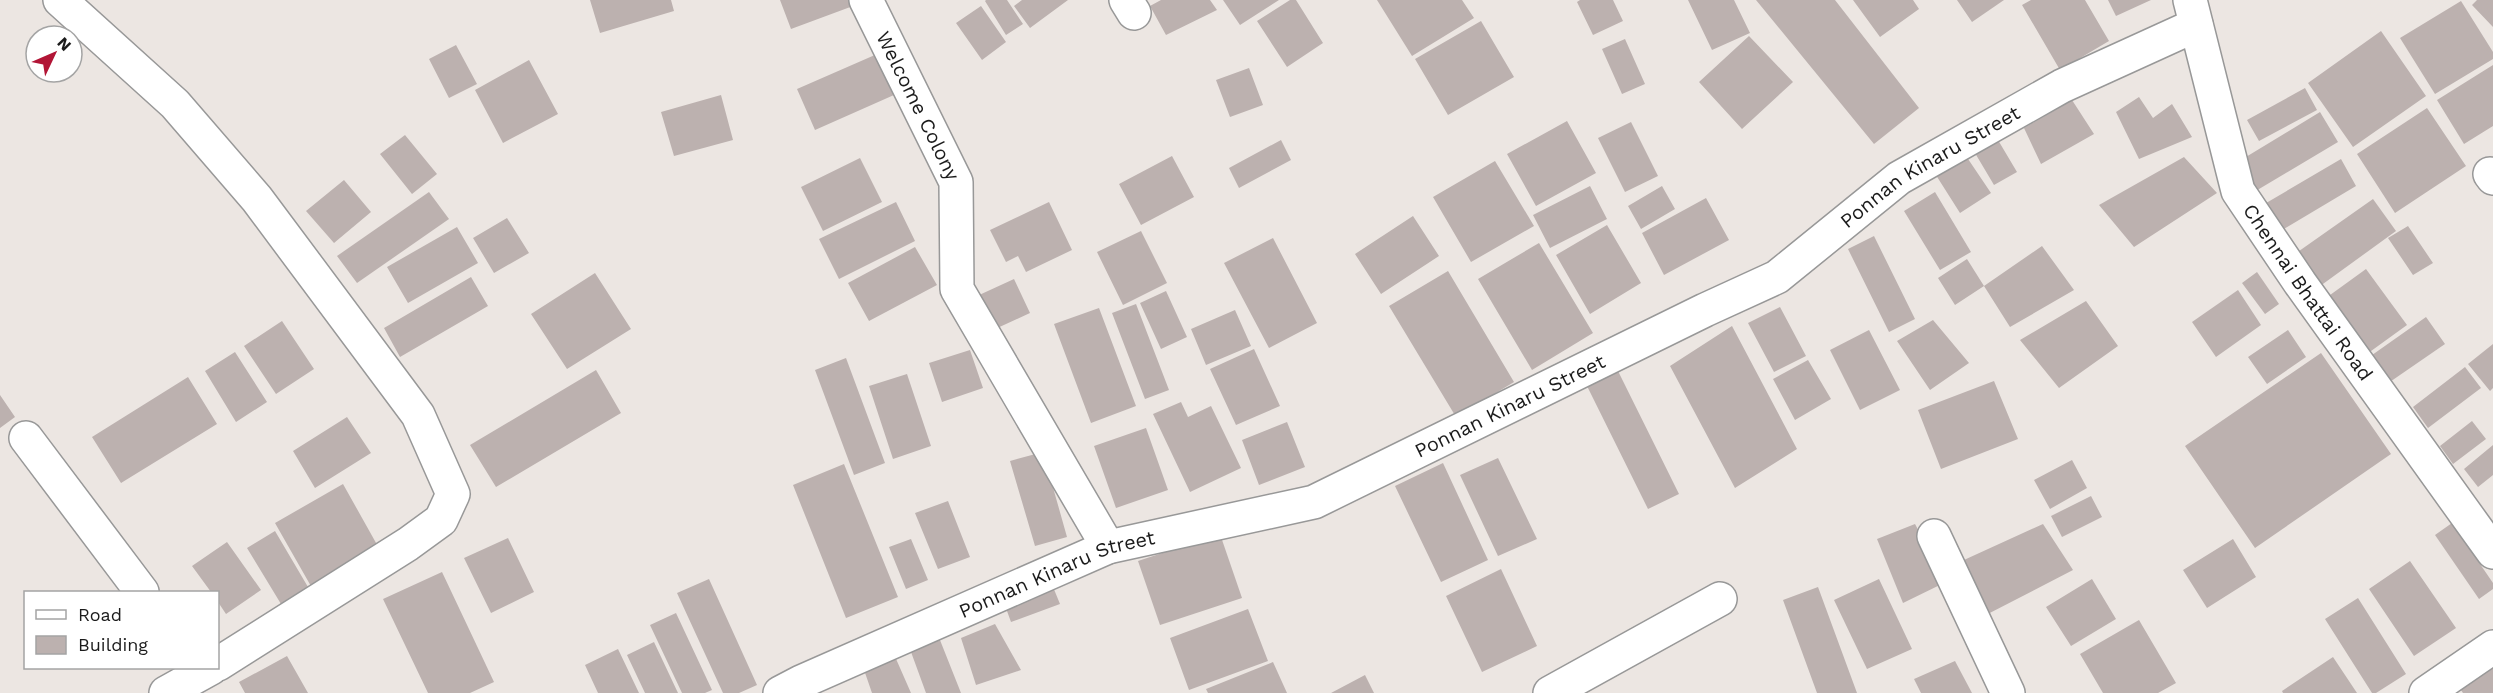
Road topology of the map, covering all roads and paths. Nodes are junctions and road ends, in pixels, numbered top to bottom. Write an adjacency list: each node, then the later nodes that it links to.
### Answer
1 (60, 0): 11 (street)
2 (866, 0): 6 (street, Welcome Colony)
3 (2193, 13): 6 (street, Ponnan Kinaru Street); 7 (street, Chennai Bhattai Road)
4 (26, 438): 8 (street)
5 (1934, 536): 16 (street)
6 (1108, 547): 13 (street, Ponnan Kinaru Street)
7 (2493, 552)
8 (141, 591)
9 (1720, 599): 15 (street)
10 (2493, 647): 17 (street)
11 (219, 661)
12 (205, 669): 14 (street)
13 (795, 689)
14 (166, 693)
15 (1550, 693)
16 (2008, 693)
17 (2426, 693)

